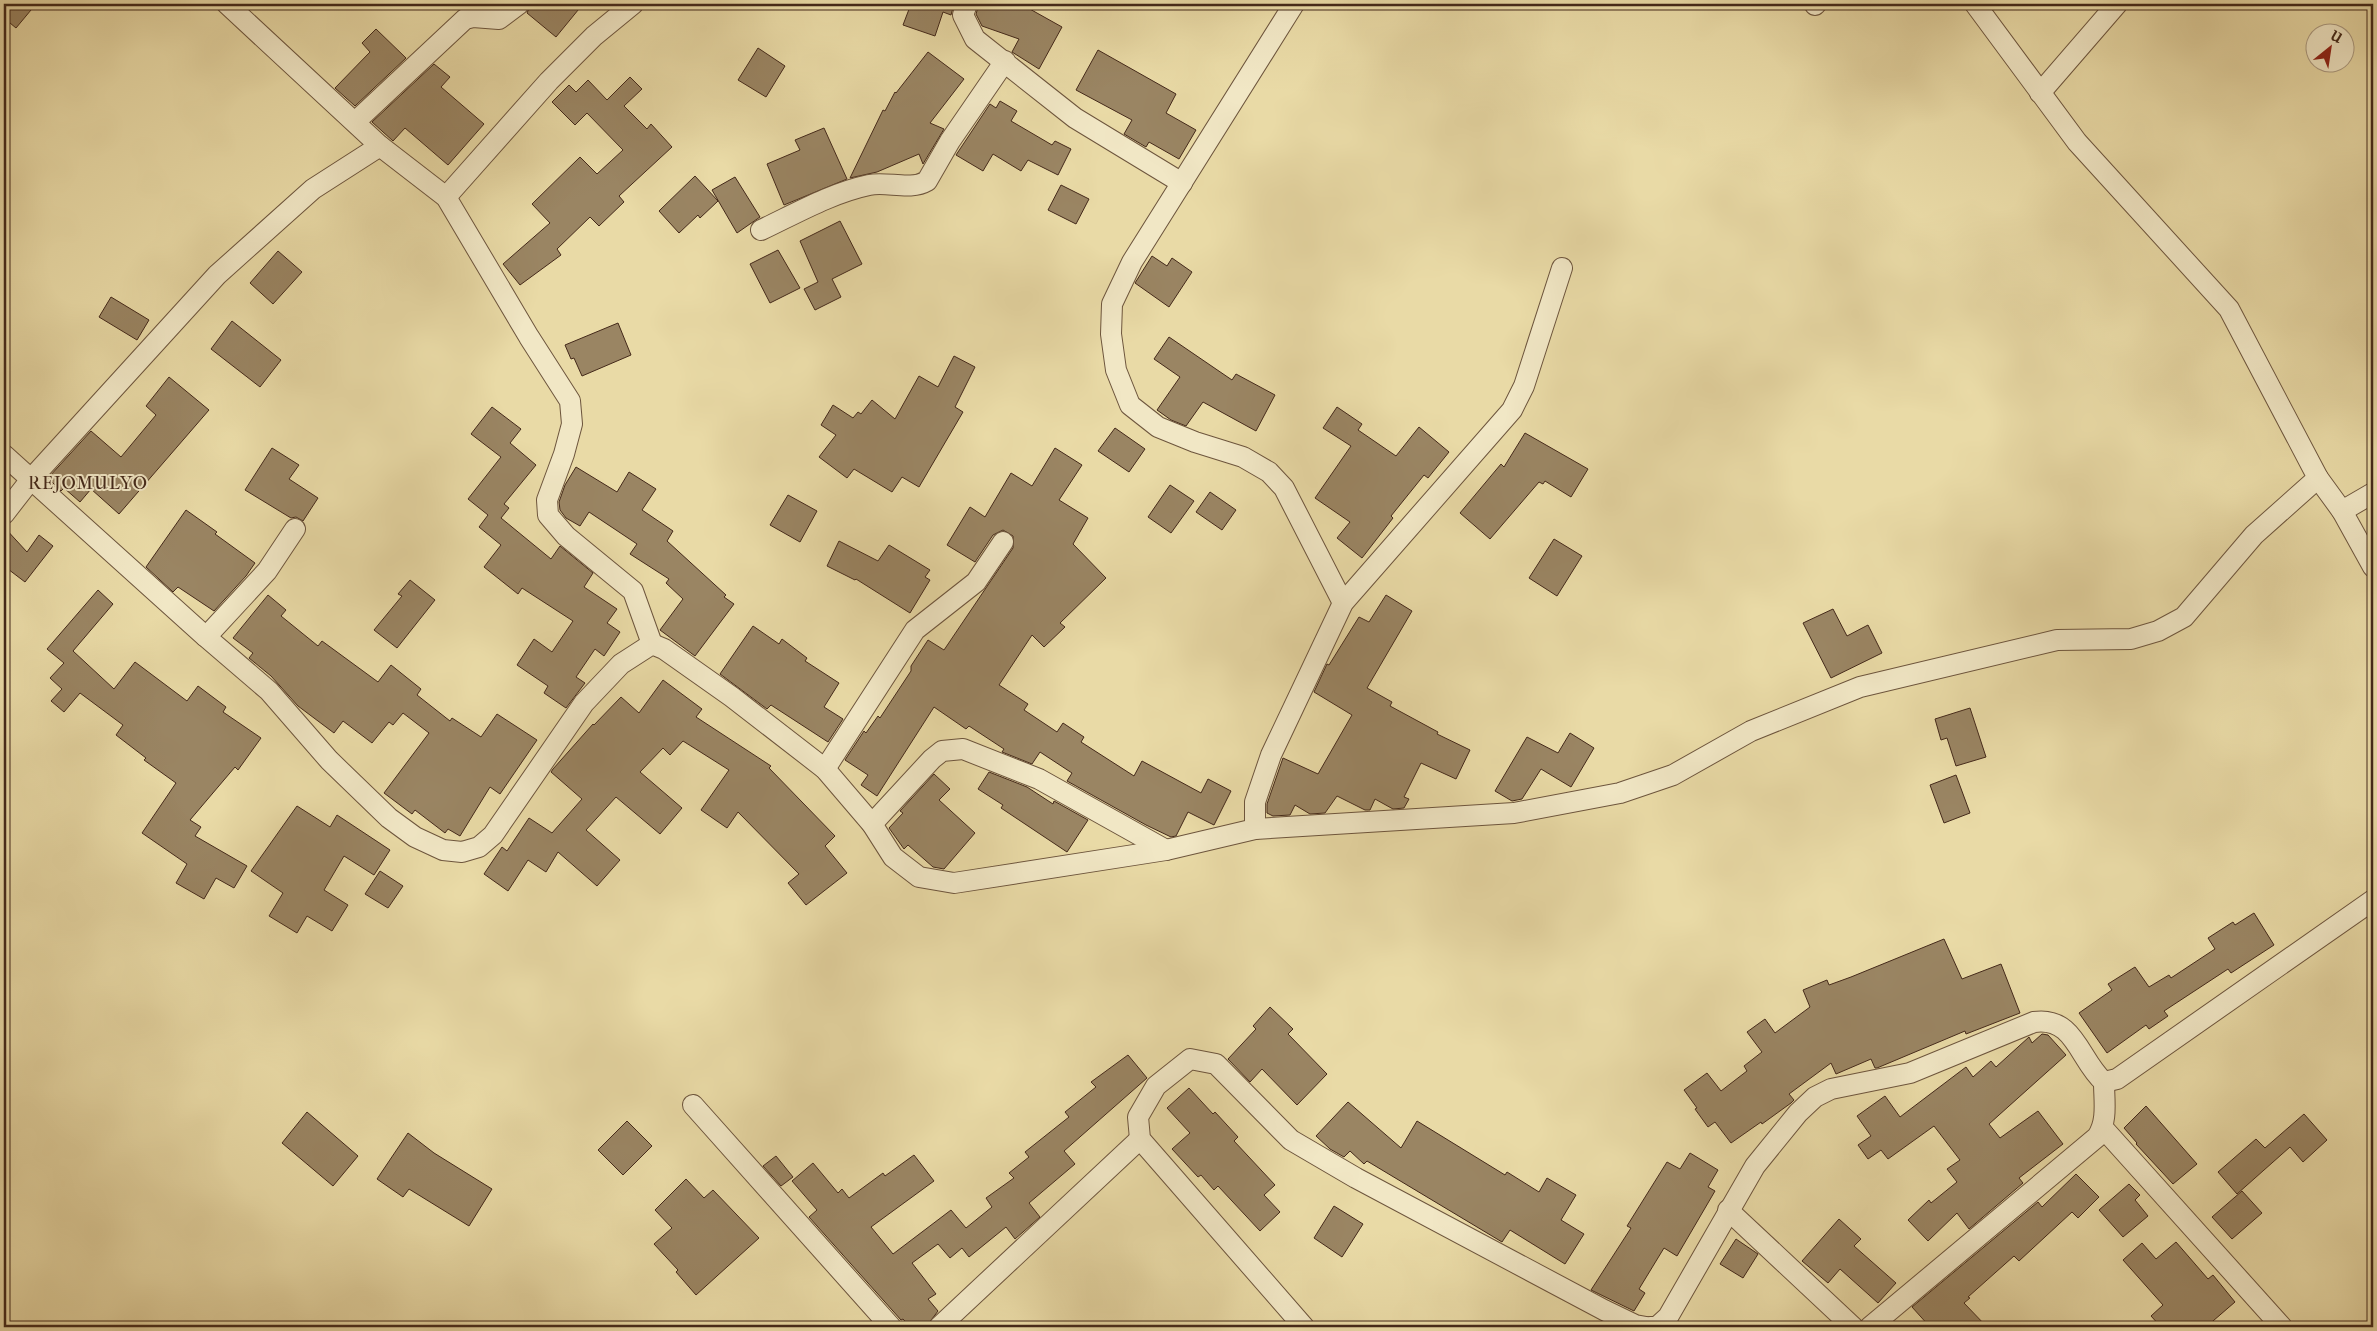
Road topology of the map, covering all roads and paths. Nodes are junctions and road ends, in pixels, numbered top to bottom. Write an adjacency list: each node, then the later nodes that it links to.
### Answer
1 (227, 4): 10 (street)
2 (519, 4): 10 (street)
3 (633, 4): 13 (street)
4 (967, 4): 8 (street)
5 (1294, 4): 12 (street)
6 (1975, 4): 9 (street)
7 (2117, 4): 9 (street)
8 (1005, 62): 12 (street); 14 (street)
9 (2040, 93): 18 (street)
10 (355, 122): 11 (street)
11 (380, 146): 13 (street); 17 (street)
12 (1182, 183): 25 (street)
13 (446, 197): 27 (street)
14 (760, 230)
15 (1562, 268): 25 (street)
16 (4, 454): 17 (street)
17 (32, 478): 21 (street); 26 (street)
18 (2318, 478): 20 (street); 30 (street)
19 (2373, 493): 20 (street)
20 (2342, 511): 24 (street)
21 (4, 514)
22 (295, 529): 26 (street)
23 (1002, 542): 28 (street)
24 (2373, 567)
25 (1344, 603): 30 (street)
26 (206, 638): 27 (street)
27 (652, 644): 28 (street)
28 (825, 769): 29 (street)
29 (872, 824): 31 (street); 31 (street)
30 (1255, 829): 31 (street)
31 (1166, 850)
32 (2373, 900): 33 (street)
33 (2104, 1082): 35 (street); 37 (street)
34 (693, 1105): 38 (street)
35 (2103, 1128): 43 (street); 44 (street)
36 (1140, 1139): 39 (street); 40 (street); 41 (street)
37 (1728, 1210): 41 (street); 42 (street)
38 (891, 1327)
39 (939, 1327)
40 (1304, 1327)
41 (1648, 1327)
42 (1853, 1327)
43 (1870, 1327)
44 (2282, 1327)

